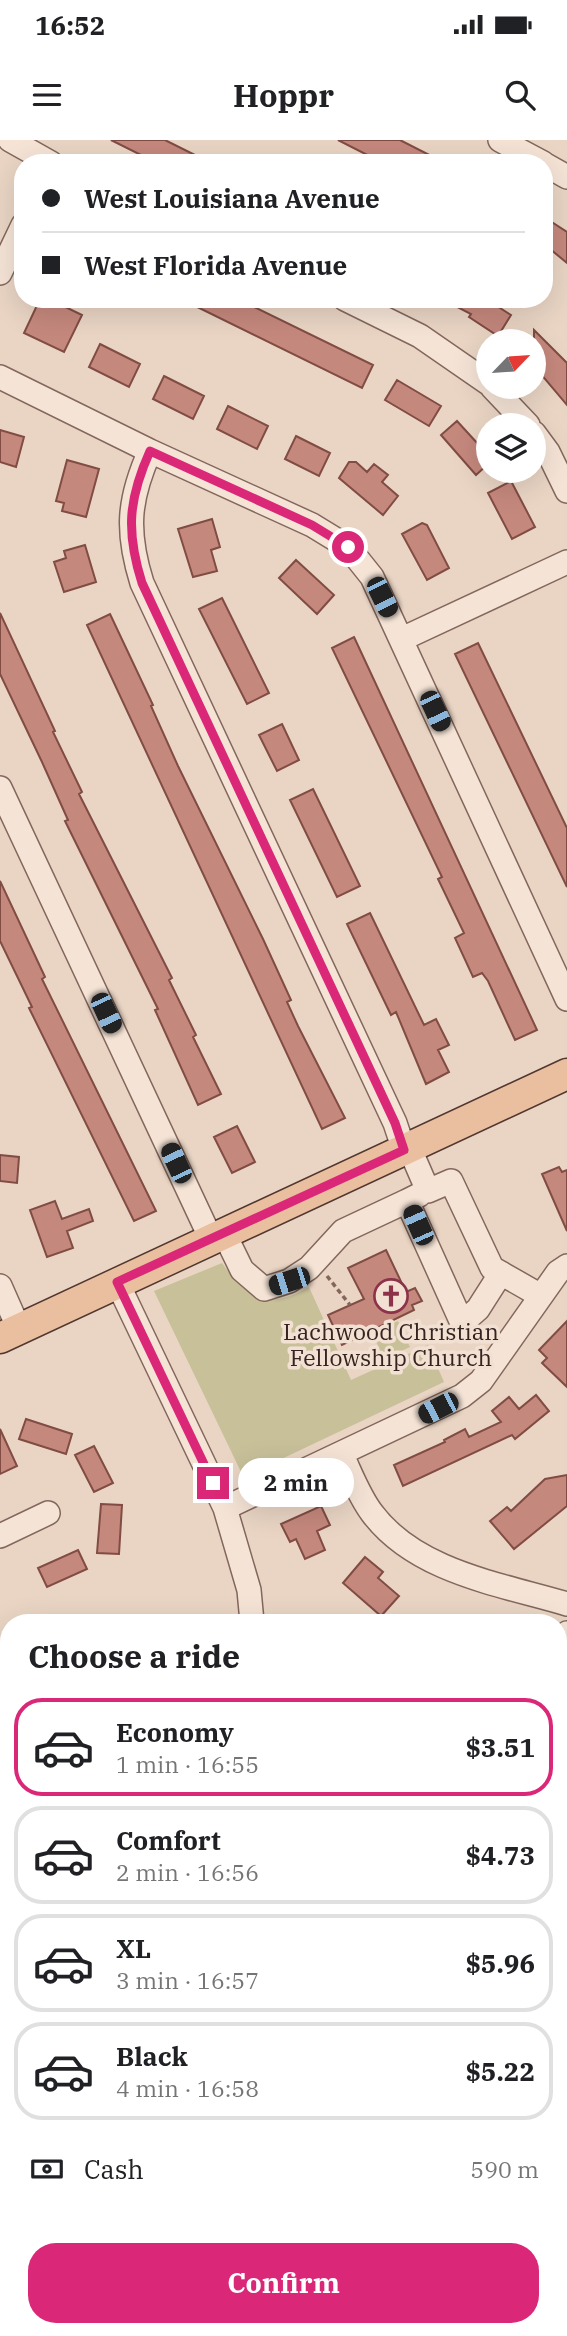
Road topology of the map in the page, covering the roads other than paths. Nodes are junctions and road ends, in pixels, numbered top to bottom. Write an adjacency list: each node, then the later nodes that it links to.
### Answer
1 (10, 140): 3 (street)
2 (500, 140): 4 (street)
3 (35, 154)
4 (526, 154)
5 (14, 244): 6 (street)
6 (0, 273)
7 (363, 308): 8 (street)
8 (476, 375)
9 (0, 377): 13 (street)
10 (503, 399): 11 (street)
11 (517, 413)
12 (546, 449): 14 (street)
13 (150, 451): 16 (street); 20 (street)
14 (567, 491)
15 (567, 562): 16 (street)
16 (402, 639): 18 (street)
17 (0, 788): 23 (street)
18 (567, 999)
19 (567, 1074): 20 (main road)
20 (407, 1149): 21 (street); 23 (main road)
21 (428, 1191): 22 (street); 25 (street)
22 (407, 1201): 23 (street); 25 (street)
23 (218, 1236): 26 (main road)
24 (567, 1266): 28 (street)
25 (501, 1273): 28 (street)
26 (117, 1282): 29 (main road); 31 (street)
27 (0, 1286): 29 (street)
28 (541, 1296): 30 (street)
29 (10, 1333)
30 (342, 1455): 31 (street); 34 (street)
31 (225, 1508): 35 (street)
32 (48, 1513): 33 (street)
33 (0, 1536)
34 (567, 1604)
35 (251, 1614)

